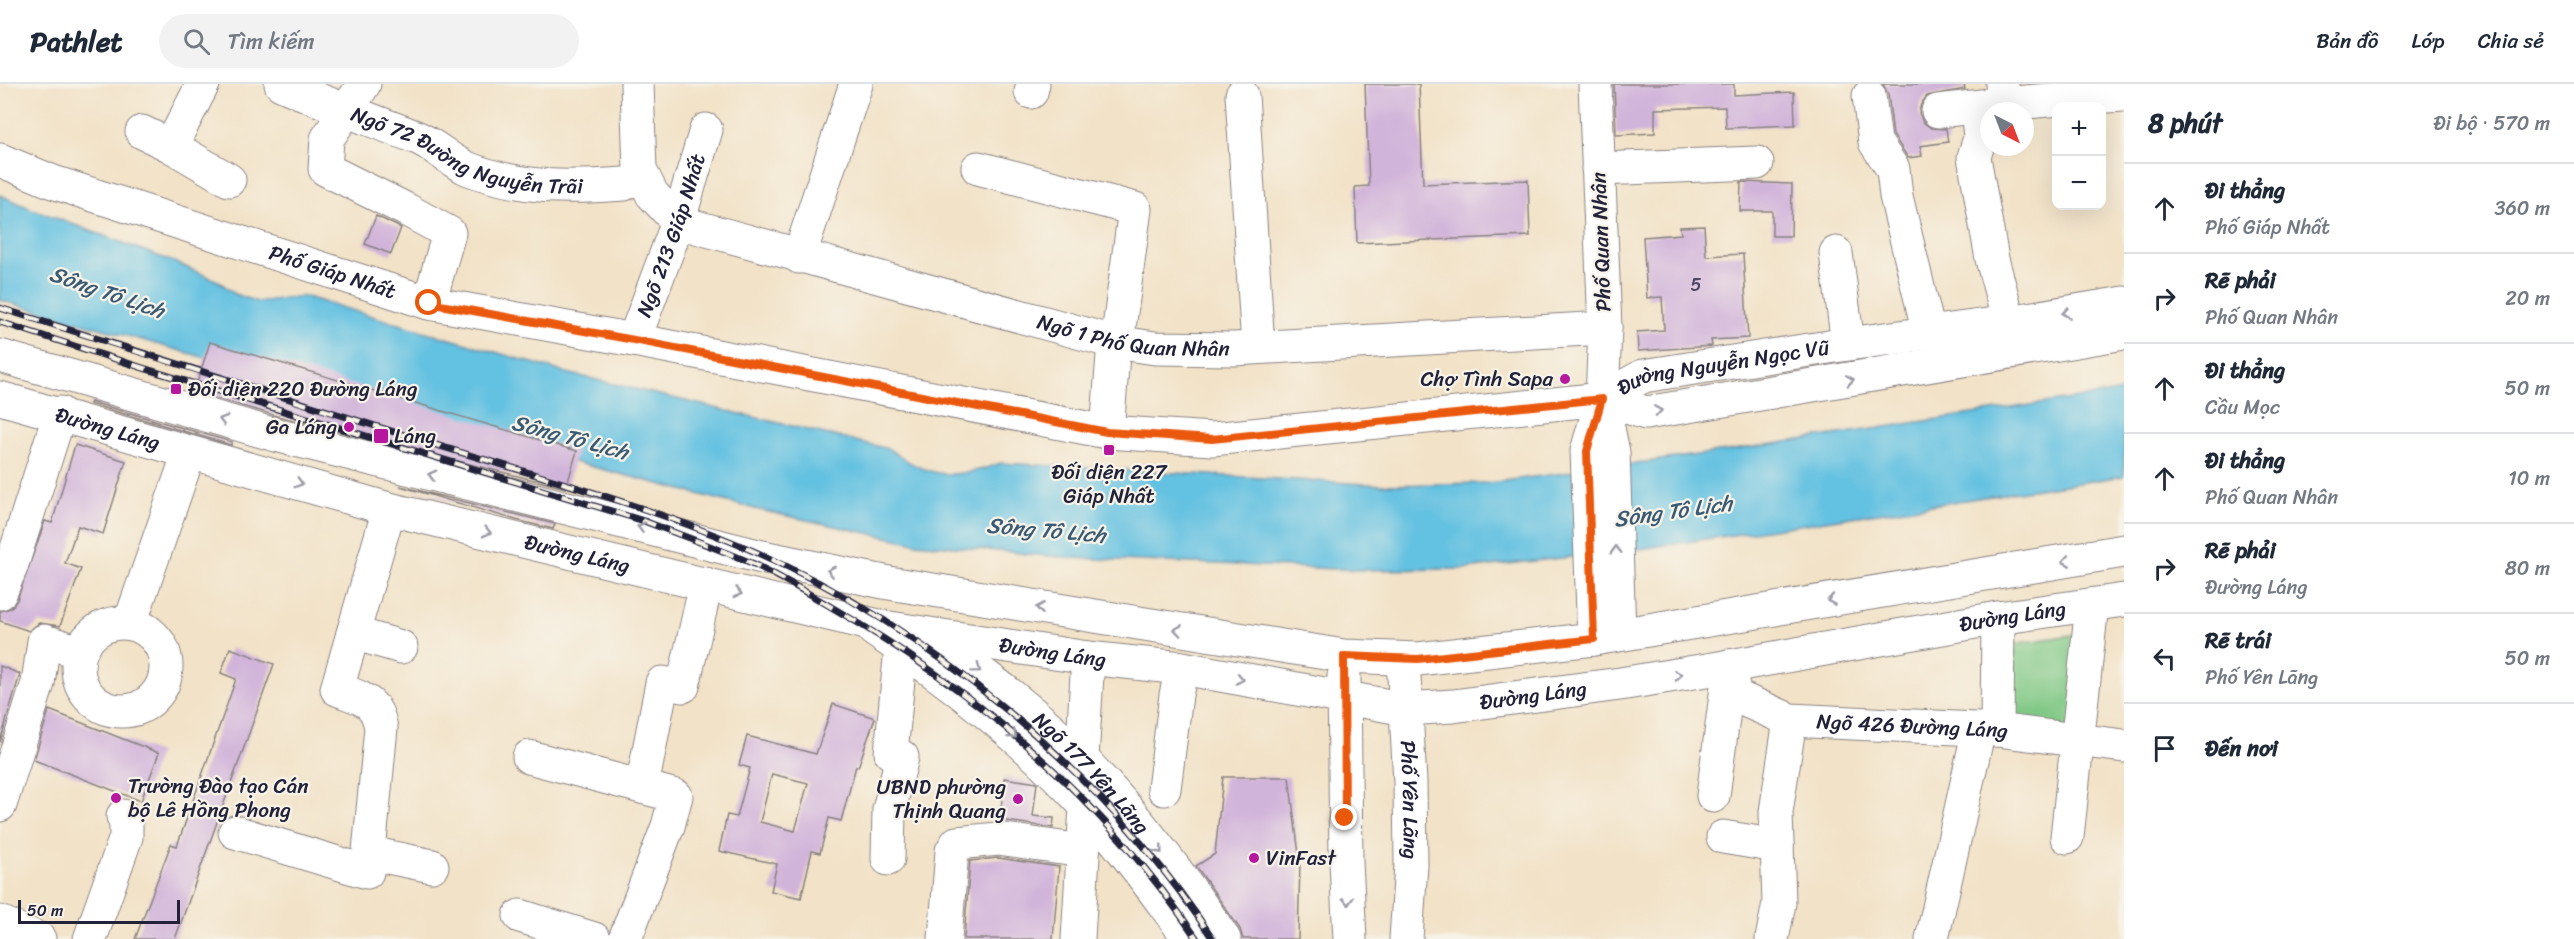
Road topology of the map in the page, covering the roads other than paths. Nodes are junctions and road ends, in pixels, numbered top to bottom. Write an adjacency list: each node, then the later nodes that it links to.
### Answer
1 (203, 84): 16 (main road)
2 (281, 84): 13 (main road, Ngõ 72 Đường Nguyễn Trãi)
3 (364, 84): 13 (main road)
4 (637, 84): 23 (main road)
5 (856, 84): 25 (main road)
6 (1595, 84): 20 (main road, Phố Quan Nhân)
7 (2124, 95): 11 (main road)
8 (1242, 96): 35 (main road)
9 (1869, 96): 30 (main road)
10 (1994, 98): 11 (main road); 12 (main road); 28 (main road)
11 (2071, 102)
12 (1938, 111)
13 (347, 112): 22 (main road, Ngõ 72 Đường Nguyễn Trãi); 26 (main road)
14 (706, 130): 23 (main road, Ngõ 213 Giáp Nhất)
15 (142, 132): 16 (main road)
16 (171, 146): 21 (main road)
17 (0, 160): 26 (main road, Phố Giáp Nhất)
18 (1757, 163): 20 (main road)
19 (978, 168): 33 (main road)
20 (1598, 169): 29 (main road, Phố Quan Nhân)
21 (229, 180)
22 (624, 184)
23 (678, 222): 25 (main road, Ngõ 1 Phố Quan Nhân); 32 (main road, Ngõ 213 Giáp Nhất)
24 (1836, 253): 34 (main road)
25 (800, 256): 33 (main road, Ngõ 1 Phố Quan Nhân)
26 (429, 303): 32 (main road, Phố Giáp Nhất)
27 (2124, 303): 28 (main road, Đường Nguyễn Ngọc Vũ, one-way to 28)
28 (2009, 322): 30 (main road, Đường Nguyễn Ngọc Vũ)
29 (1605, 328): 35 (main road, Ngõ 1 Phố Quan Nhân); 38 (main road, Phố Quan Nhân)
30 (1929, 333): 34 (main road, Đường Nguyễn Ngọc Vũ)
31 (2124, 333): 38 (main road, Đường Nguyễn Ngọc Vũ, one-way to 31)
32 (634, 340): 40 (main road, Phố Giáp Nhất)
33 (1115, 342): 35 (main road, Ngõ 1 Phố Quan Nhân); 40 (main road)
34 (1848, 344): 38 (main road, Đường Nguyễn Ngọc Vũ)
35 (1258, 348)
36 (0, 356): 41 (main road, Đường Láng, one-way to 36)
37 (0, 398): 39 (main road, Đường Láng)
38 (1602, 399): 40 (main road, Phố Giáp Nhất); 52 (main road, Phố Quan Nhân)
39 (60, 413): 42 (main road, Đường Láng); 48 (main road)
40 (1107, 432)
41 (272, 434): 43 (main road); 59 (main road, Đường Láng, one-way to 41)
42 (189, 453): 43 (main road, Đường Láng); 53 (main road)
43 (260, 472): 44 (main road, Đường Láng, one-way to 44)
44 (389, 509): 46 (main road, Đường Láng, one-way to 46); 54 (main road)
45 (2124, 551): 47 (main road, Đường Láng, one-way to 47)
46 (706, 584): 56 (main road, Đường Láng, one-way to 56); 72 (main road)
47 (1888, 591): 52 (main road, Đường Láng, one-way to 52); 55 (main road)
48 (0, 593)
49 (2124, 600): 50 (main road, Đường Láng)
50 (2092, 605): 51 (main road, Đường Láng); 68 (main road)
51 (1998, 618): 55 (main road, Đường Láng); 67 (main road)
52 (1606, 622): 61 (main road, Đường Láng)
53 (130, 623): 58 (main road); 58 (main road)
54 (352, 633): 57 (main road); 83 (main road)
55 (1895, 636): 62 (main road, Đường Láng)
56 (915, 641): 60 (main road, Đường Láng); 71 (main road, Ngõ 177 Yên Lãng, one-way to 71); 76 (main road, one-way to 76); 84 (main road)
57 (401, 647)
58 (80, 652): 75 (main road)
59 (1344, 656): 61 (main road, Đường Láng); 64 (main road)
60 (1088, 658): 63 (main road, Đường Láng); 71 (main road)
61 (1403, 659): 65 (main road, Phố Yên Lãng)
62 (1729, 666): 65 (main road, Đường Láng, one-way to 62); 66 (main road, Ngõ 426 Đường Láng); 74 (main road)
63 (1182, 668): 64 (main road, Đường Láng, one-way to 64); 73 (main road)
64 (1343, 698): 65 (main road, Đường Láng); 96 (main road, one-way to 96)
65 (1406, 709): 97 (main road, Phố Yên Lãng)
66 (1790, 720): 67 (main road, Ngõ 426 Đường Láng); 81 (main road)
67 (1988, 729): 68 (main road, Ngõ 426 Đường Láng); 99 (main road)
68 (2078, 739): 69 (main road, Ngõ 426 Đường Láng); 80 (main road)
69 (2124, 746)
70 (530, 758): 72 (main road)
71 (1082, 759): 76 (main road); 95 (main road, Ngõ 177 Yên Lãng, one-way to 95)
72 (642, 787): 91 (main road)
73 (1164, 789)
74 (1713, 796)
75 (0, 805)
76 (1086, 806): 82 (main road); 94 (main road)
77 (123, 816): 89 (main road)
78 (235, 832): 83 (main road)
79 (1723, 837): 81 (main road)
80 (2067, 837)
81 (1777, 846): 98 (main road)
82 (1083, 851): 92 (main road); 93 (main road)
83 (369, 853): 85 (main road)
84 (888, 859)
85 (432, 866)
86 (520, 916): 90 (main road)
87 (0, 922): 88 (main road)
88 (39, 939)
89 (90, 939)
90 (594, 939)
91 (625, 939)
92 (945, 939)
93 (1078, 939)
94 (1190, 939)
95 (1224, 939)
96 (1350, 939)
97 (1406, 939)
98 (1772, 939)
99 (1932, 939)

